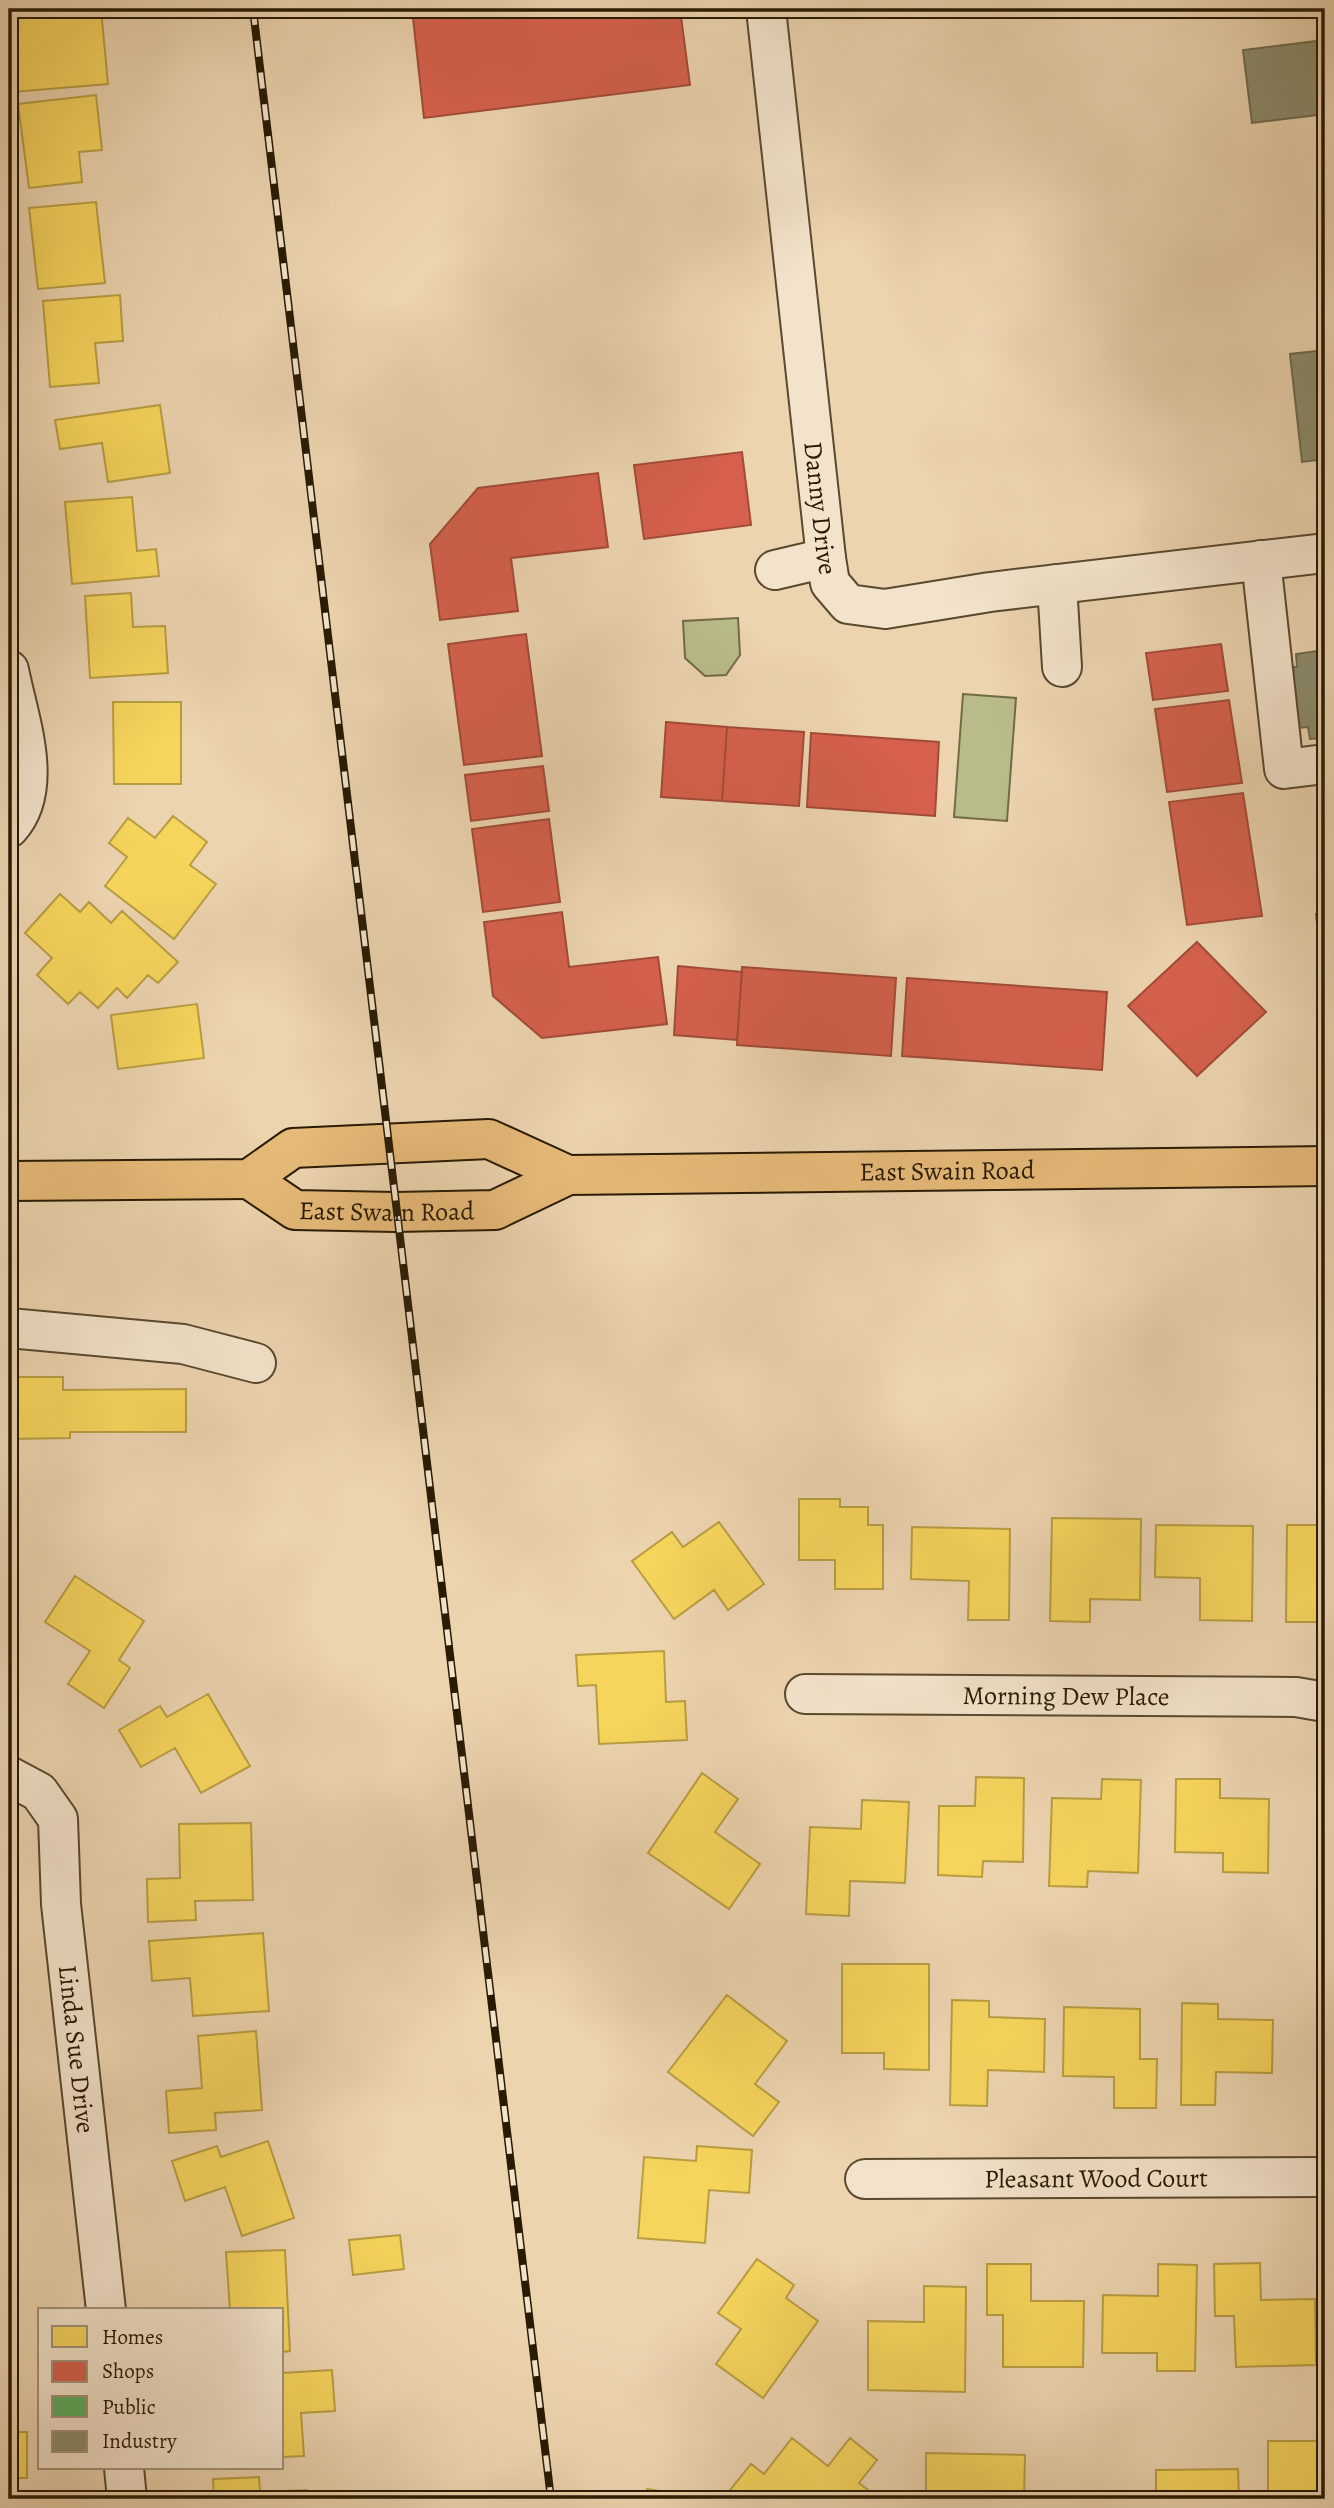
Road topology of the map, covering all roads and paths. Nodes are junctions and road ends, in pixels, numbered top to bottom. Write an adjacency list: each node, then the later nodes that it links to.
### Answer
1 (766, 9): 3 (street, Danny Drive)
2 (1325, 553): 4 (street, Danny Drive)
3 (826, 558): 5 (street); 6 (street, Danny Drive)
4 (1261, 560): 6 (street, Danny Drive); 9 (street)
5 (775, 570)
6 (1057, 584): 7 (street)
7 (1062, 667)
8 (9, 670): 10 (street)
9 (1325, 764)
10 (9, 828)
11 (1325, 1166): 12 (main road, East Swain Road)
12 (569, 1175): 13 (main road, East Swain Road); 13 (main road, East Swain Road)
13 (249, 1179): 14 (main road)
14 (9, 1181)
15 (9, 1328): 16 (street)
16 (256, 1363)
17 (805, 1694): 18 (street, Morning Dew Place)
18 (1325, 1702)
19 (24, 1784): 22 (street, Linda Sue Drive)
20 (1325, 2177): 21 (street, Pleasant Wood Court)
21 (865, 2179)
22 (106, 2308)
23 (124, 2470): 24 (street)
24 (127, 2499)

